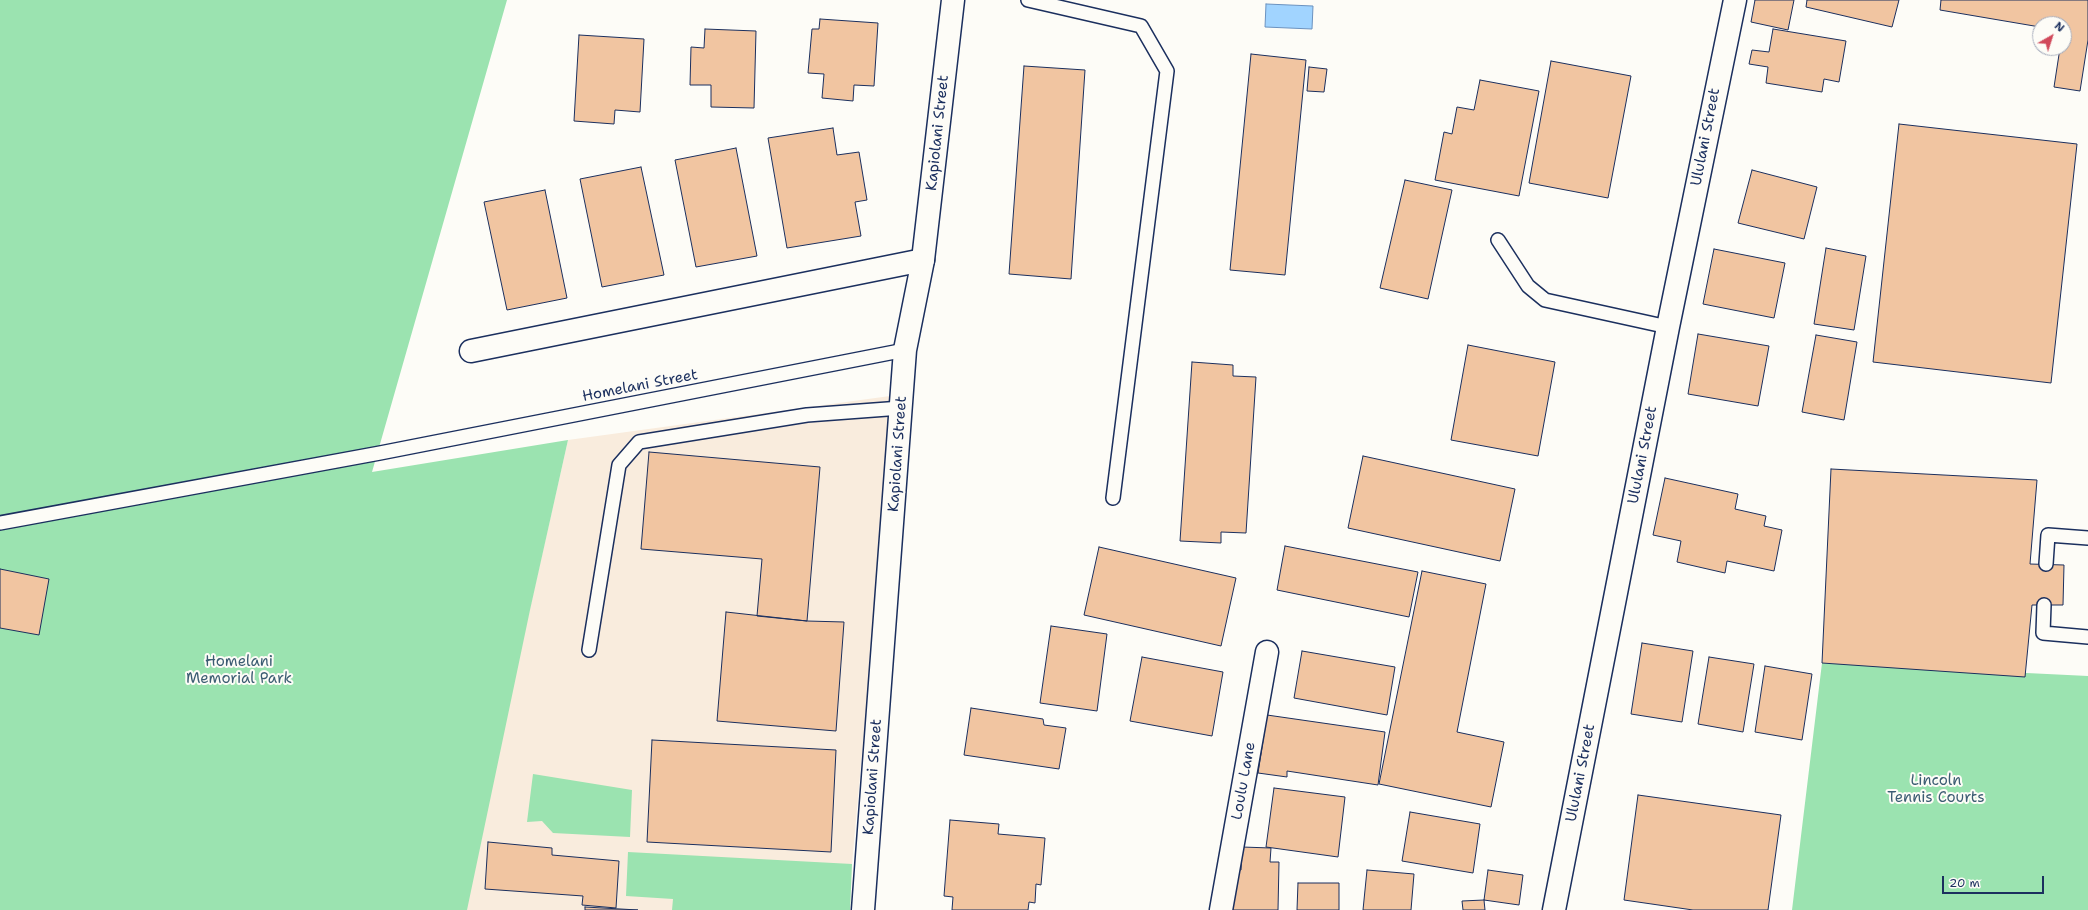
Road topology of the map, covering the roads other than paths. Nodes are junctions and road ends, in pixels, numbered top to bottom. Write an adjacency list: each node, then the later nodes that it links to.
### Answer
1 (953, 0): 5 (street, Kapiolani Street)
2 (1028, 0): 10 (lane)
3 (1734, 0): 6 (street, Ululani Street)
4 (1498, 240): 6 (lane)
5 (923, 260): 7 (street, Kapiolani Street); 8 (street)
6 (1668, 327): 20 (street, Ululani Street)
7 (905, 350): 9 (street, Kapiolani Street); 11 (lane, Homelani Street)
8 (471, 351)
9 (901, 408): 16 (lane); 18 (street, Kapiolani Street)
10 (1113, 498)
11 (0, 523)
12 (2088, 538): 13 (lane)
13 (2046, 564)
14 (2044, 605): 15 (lane)
15 (2088, 638)
16 (589, 650)
17 (1267, 652): 19 (street, Loulu Lane)
18 (863, 910)
19 (1221, 910)
20 (1554, 910)

